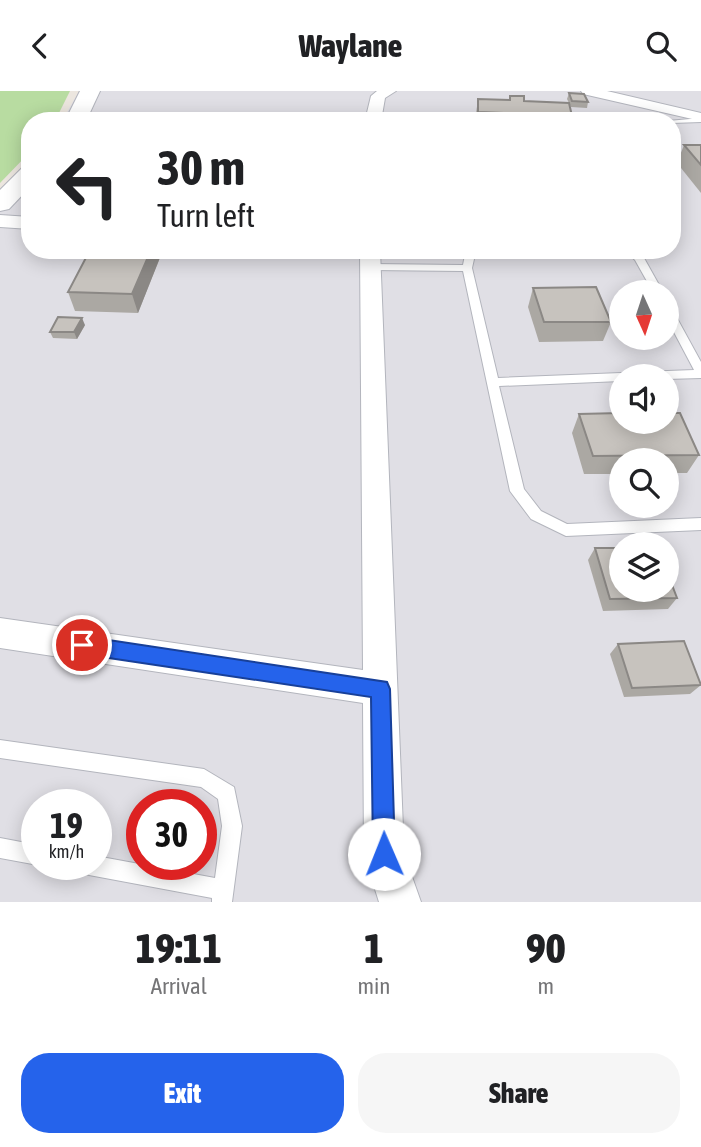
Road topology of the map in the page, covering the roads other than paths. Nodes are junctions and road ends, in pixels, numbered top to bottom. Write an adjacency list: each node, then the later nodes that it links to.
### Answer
1 (90, 91): 4 (street)
2 (389, 91): 5 (street)
3 (588, 91): 6 (street)
4 (84, 112)
5 (375, 112)
6 (676, 112)
7 (681, 113): 8 (street)
8 (701, 118): 9 (lane)
9 (681, 120)
10 (21, 182): 11 (street)
11 (0, 204)
12 (0, 221): 13 (street)
13 (21, 222)
14 (370, 259): 17 (lane); 26 (street)
15 (469, 259): 17 (lane)
16 (640, 259): 18 (lane)
17 (467, 268): 23 (lane)
18 (651, 280)
19 (679, 332): 20 (lane)
20 (701, 373): 21 (lane)
21 (679, 374)
22 (609, 377): 23 (lane)
23 (493, 382): 24 (lane)
24 (701, 524)
25 (0, 633): 26 (street)
26 (380, 689): 32 (street)
27 (0, 749): 31 (lane)
28 (0, 848): 29 (lane)
29 (21, 852)
30 (112, 870): 31 (lane)
31 (223, 896)
32 (400, 902)

